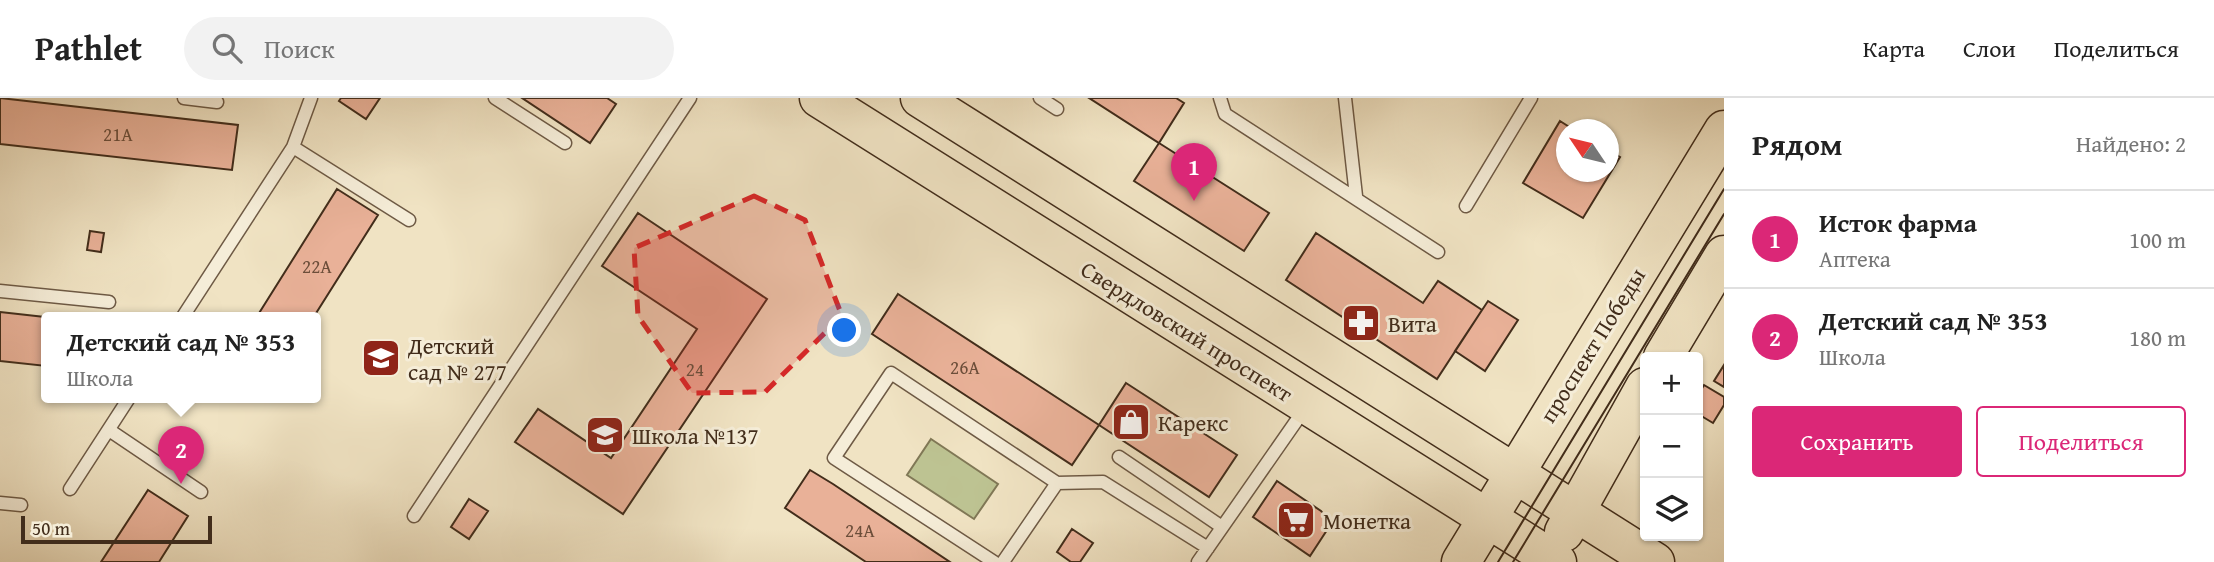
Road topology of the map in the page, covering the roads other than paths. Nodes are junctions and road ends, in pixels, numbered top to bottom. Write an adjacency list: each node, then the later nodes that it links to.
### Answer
1 (184, 98): 11 (lane)
2 (311, 98): 15 (lane)
3 (495, 98): 14 (lane)
4 (690, 98): 37 (lane)
5 (819, 98): 27 (main road, Свердловский проспект)
6 (920, 98): 30 (main road)
7 (1040, 98): 12 (lane)
8 (1220, 98): 16 (lane)
9 (1345, 98): 16 (lane)
10 (1531, 98): 17 (lane)
11 (217, 102)
12 (1057, 108)
13 (1724, 130): 30 (main road, проспект Победы)
14 (565, 143)
15 (293, 147): 18 (lane); 23 (lane)
16 (1356, 196): 19 (lane)
17 (1466, 205)
18 (409, 220)
19 (1438, 252)
20 (1724, 255): 24 (main road)
21 (0, 291): 22 (lane)
22 (109, 302)
23 (186, 312)
24 (1666, 352)
25 (1640, 396): 36 (main road)
26 (126, 403): 28 (lane)
27 (1306, 407): 38 (main road, Свердловский проспект); 39 (lane)
28 (109, 430): 32 (lane); 33 (lane)
29 (1119, 457): 39 (lane)
30 (1514, 473): 36 (main road); 38 (main road, проспект Победы)
31 (1057, 483): 40 (lane); 42 (lane); 43 (lane)
32 (70, 489)
33 (201, 492)
34 (0, 503): 35 (lane)
35 (21, 505)
36 (1575, 511): 41 (main road); 46 (main road)
37 (414, 516)
38 (1487, 519): 41 (main road, Свердловский проспект); 45 (main road, проспект Победы)
39 (1222, 527): 40 (lane)
40 (1208, 548): 44 (lane)
41 (1551, 560)
42 (994, 562)
43 (1003, 562)
44 (1198, 562)
45 (1461, 562)
46 (1655, 562)

